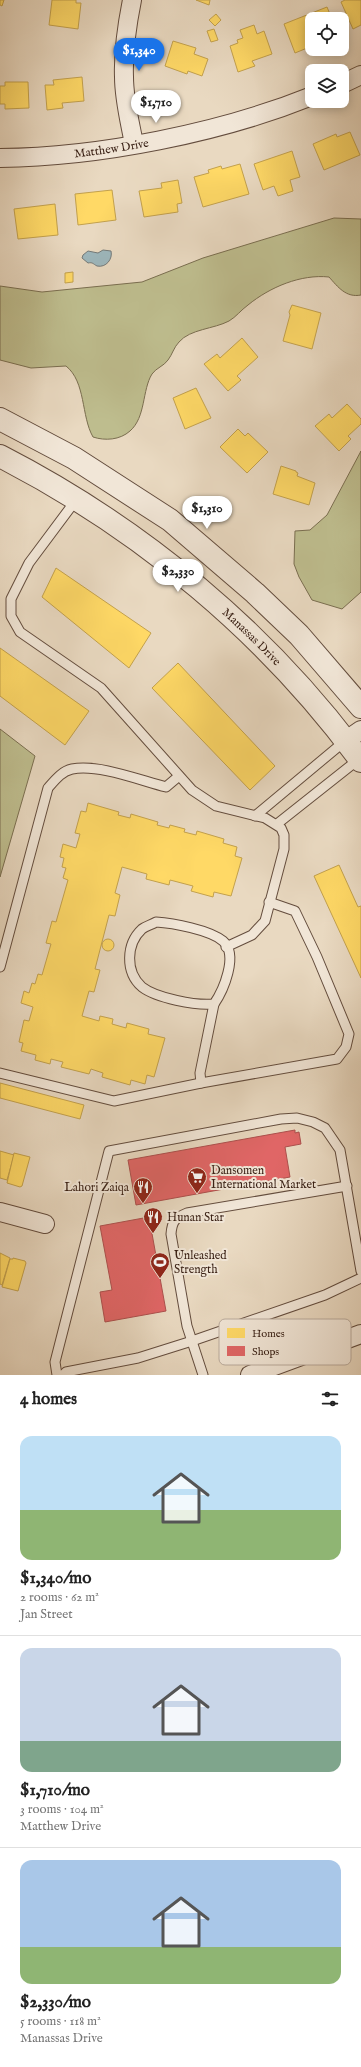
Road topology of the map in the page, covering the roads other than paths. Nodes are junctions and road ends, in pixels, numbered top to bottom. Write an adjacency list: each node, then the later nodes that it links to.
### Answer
1 (132, 0): 5 (street)
2 (361, 75): 3 (street)
3 (349, 81)
4 (305, 99): 5 (street, Matthew Drive)
5 (134, 144): 6 (street, Matthew Drive)
6 (0, 158)
7 (0, 419): 10 (street)
8 (0, 456): 9 (street, Manassas Drive)
9 (76, 500): 11 (street, Manassas Drive); 13 (lane)
10 (361, 707)
11 (353, 736): 12 (street, Manassas Drive); 14 (lane)
12 (360, 759): 15 (lane)
13 (179, 776): 14 (lane); 18 (lane)
14 (255, 816): 15 (lane)
15 (277, 824): 16 (lane)
16 (269, 902): 17 (lane); 21 (lane)
17 (226, 947): 19 (lane); 19 (lane)
18 (0, 967)
19 (214, 1004): 21 (lane)
20 (0, 1073): 21 (lane)
21 (201, 1083)
22 (347, 1186): 25 (lane); 31 (lane); 33 (lane)
23 (0, 1212): 24 (street)
24 (45, 1224)
25 (361, 1271)
26 (361, 1278): 27 (lane)
27 (257, 1319)
28 (219, 1332): 31 (lane)
29 (361, 1334): 30 (street)
30 (351, 1338)
31 (192, 1342): 34 (lane); 35 (lane)
32 (277, 1365): 36 (street)
33 (57, 1375)
34 (63, 1375)
35 (203, 1375)
36 (250, 1375)

